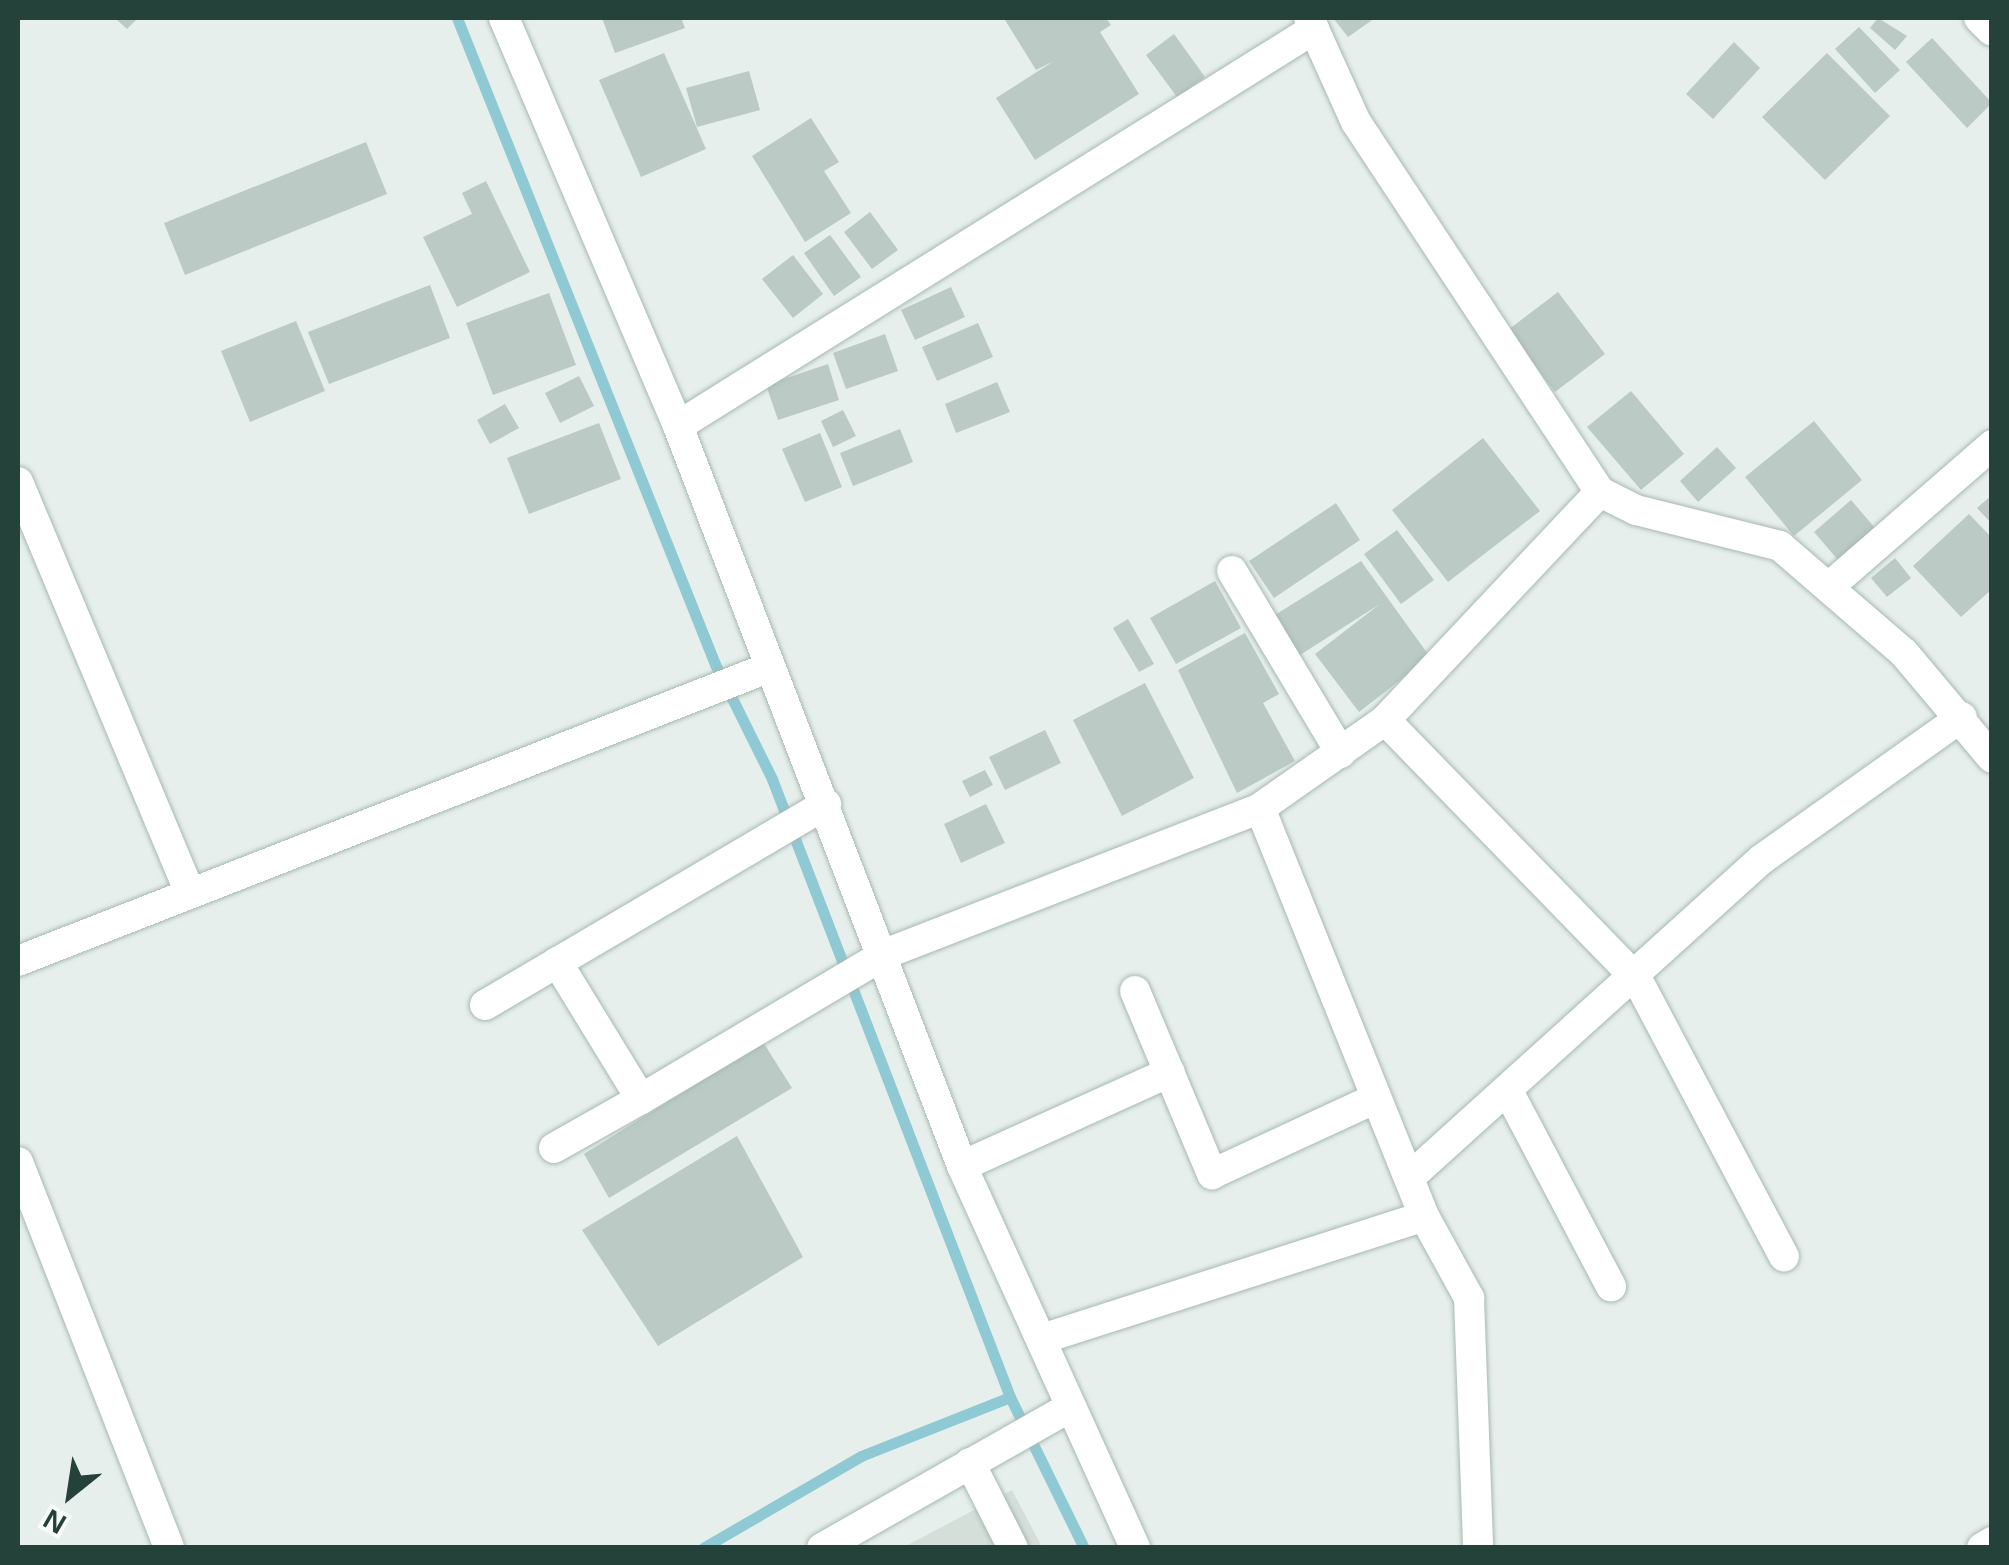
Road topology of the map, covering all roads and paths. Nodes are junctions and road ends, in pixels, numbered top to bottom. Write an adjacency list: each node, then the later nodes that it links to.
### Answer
1 (504, 18): 5 (street)
2 (1979, 18): 4 (street)
3 (1312, 23): 5 (street); 8 (street)
4 (1992, 31)
5 (678, 426): 11 (street)
6 (1992, 445): 10 (street)
7 (18, 482): 18 (street)
8 (1600, 492): 10 (street); 13 (street)
9 (1232, 571): 14 (street)
10 (1830, 586): 12 (street)
11 (770, 667): 16 (street); 18 (street)
12 (1962, 717): 15 (street); 22 (street)
13 (1385, 720): 14 (street); 22 (street)
14 (1341, 753): 17 (street)
15 (1992, 758)
16 (826, 804): 19 (street); 21 (street)
17 (1260, 808): 19 (street); 28 (street)
18 (189, 891): 20 (street)
19 (887, 954): 27 (street); 31 (street)
20 (18, 961)
21 (558, 962): 24 (street); 27 (street)
22 (1638, 978): 26 (street); 34 (street)
23 (1135, 991): 25 (street)
24 (485, 1005)
25 (1170, 1072): 28 (street); 31 (street)
26 (1508, 1091): 32 (street); 35 (street)
27 (641, 1099): 29 (street)
28 (1374, 1099): 32 (street)
29 (554, 1148)
30 (18, 1162): 40 (street)
31 (962, 1166): 36 (street)
32 (1410, 1178): 33 (street)
33 (1424, 1216): 36 (street); 44 (street)
34 (1784, 1258)
35 (1611, 1286)
36 (1042, 1339): 37 (street)
37 (1068, 1408): 38 (street); 43 (street)
38 (970, 1464): 41 (street); 42 (street)
39 (1992, 1542): 45 (street)
40 (169, 1548)
41 (822, 1548)
42 (1013, 1548)
43 (1135, 1548)
44 (1478, 1548)
45 (1982, 1548)

